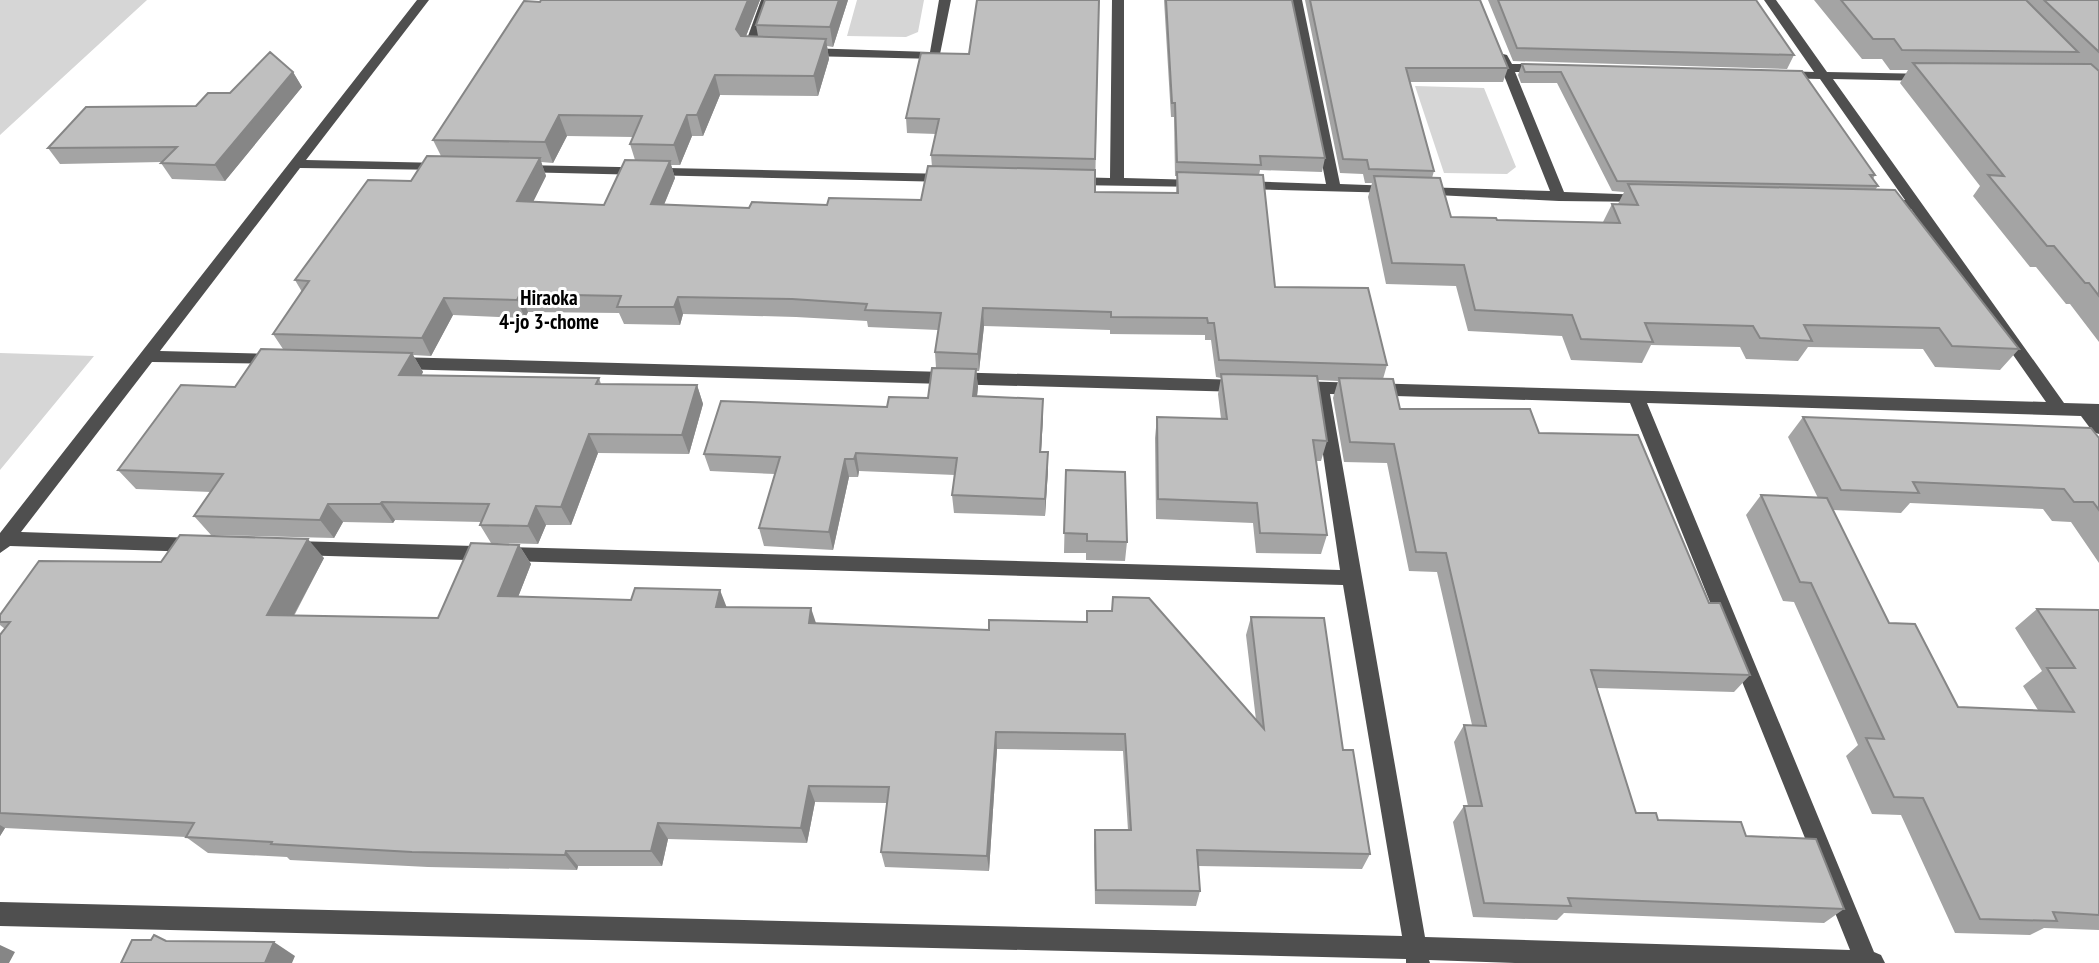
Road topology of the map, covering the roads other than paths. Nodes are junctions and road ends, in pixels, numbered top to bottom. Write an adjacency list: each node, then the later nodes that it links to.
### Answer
1 (424, 0): 13 (street)
2 (767, 0): 3 (street)
3 (945, 0)
4 (1118, 0): 18 (street)
5 (1296, 0): 19 (street)
6 (1770, 0): 11 (street)
7 (1498, 45): 8 (street)
8 (1507, 68): 9 (street); 20 (street)
9 (1562, 69)
10 (1767, 74): 11 (street)
11 (1822, 76): 12 (street); 23 (street)
12 (1944, 77)
13 (296, 164): 14 (street); 24 (street)
14 (463, 168)
15 (505, 169): 16 (street)
16 (964, 178)
17 (1061, 180): 18 (street)
18 (1117, 181): 19 (street)
19 (1334, 187): 20 (street)
20 (1559, 197): 21 (street)
21 (1655, 199)
22 (1874, 204): 23 (street)
23 (1915, 205): 29 (street)
24 (146, 356): 25 (street); 32 (street)
25 (300, 360)
26 (384, 363): 27 (street)
27 (1321, 388): 28 (street); 35 (street)
28 (1636, 396): 29 (street); 38 (street)
29 (2060, 410): 30 (street)
30 (2093, 410): 31 (street)
31 (2099, 428)
32 (3, 543): 33 (street)
33 (213, 545)
34 (269, 547): 35 (street)
35 (1351, 578): 37 (street)
36 (0, 914): 37 (street)
37 (1417, 956): 38 (street)
38 (1866, 963): 39 (street)
39 (1873, 963)

